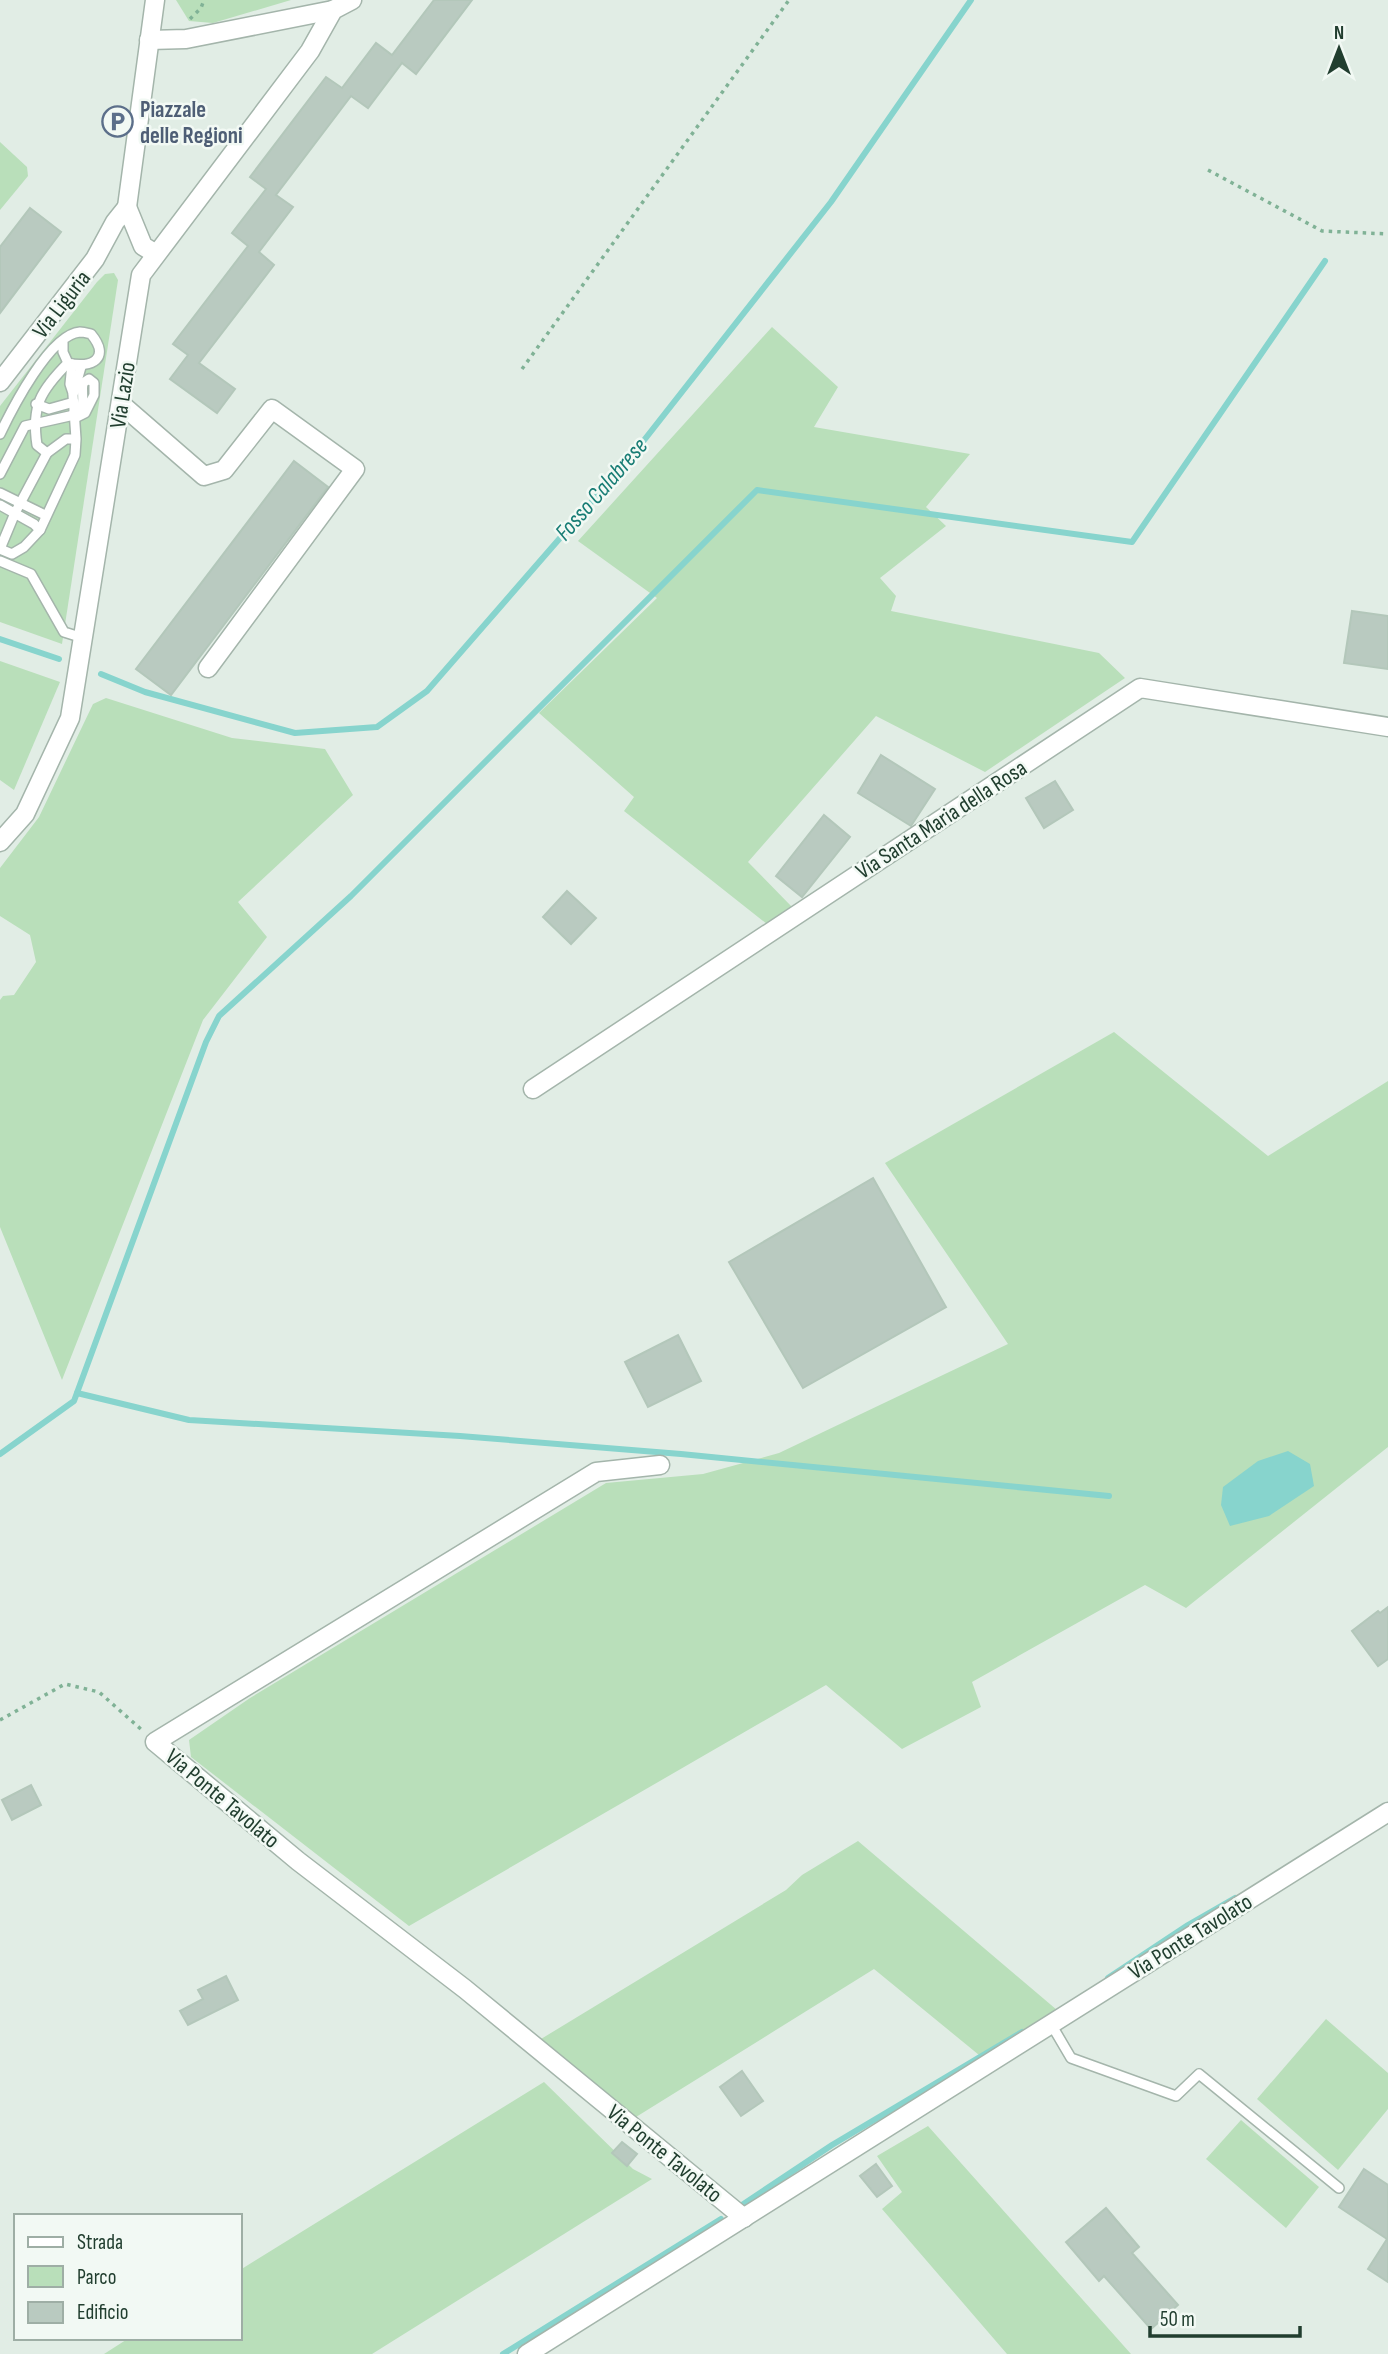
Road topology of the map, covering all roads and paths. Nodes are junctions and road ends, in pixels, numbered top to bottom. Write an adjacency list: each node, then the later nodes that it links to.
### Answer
1 (155, 0): 7 (street)
2 (204, 0): 6 (path)
3 (352, 0): 5 (street)
4 (789, 0): 15 (path)
5 (333, 10): 7 (street); 11 (street, Via Lazio)
6 (188, 21)
7 (149, 40): 9 (street)
8 (1208, 170): 10 (path)
9 (127, 207): 11 (street); 16 (street, Via Liguria)
10 (1388, 234)
11 (150, 250): 18 (street, Via Lazio)
12 (63, 340): 13 (lane); 14 (lane); 14 (lane)
13 (46, 357): 14 (lane); 21 (lane)
14 (72, 363): 17 (lane); 19 (lane)
15 (522, 369)
16 (0, 382)
17 (36, 404): 19 (lane); 20 (lane)
18 (121, 404): 32 (street, Via Lazio); 33 (street)
19 (74, 408): 20 (lane); 22 (lane)
20 (33, 424): 23 (lane); 24 (lane)
21 (0, 434)
22 (76, 439): 23 (lane); 29 (lane)
23 (47, 453): 26 (lane)
24 (0, 474)
25 (0, 493): 26 (lane)
26 (21, 502): 28 (lane); 29 (lane)
27 (0, 505): 28 (lane)
28 (15, 513): 30 (lane); 30 (lane)
29 (44, 515): 30 (lane)
30 (40, 530)
31 (0, 561): 32 (lane)
32 (83, 638): 35 (street, Via Lazio)
33 (208, 668)
34 (1388, 727): 36 (street, Via Santa Maria della Rosa)
35 (0, 842)
36 (533, 1089)
37 (660, 1465): 39 (street, Via Ponte Tavolato)
38 (0, 1720): 39 (path)
39 (155, 1742): 43 (street, Via Ponte Tavolato)
40 (1388, 1812): 41 (street, Via Ponte Tavolato)
41 (1051, 2024): 42 (lane); 43 (street, Via Ponte Tavolato)
42 (1339, 2188)
43 (744, 2218): 44 (street, Via Ponte Tavolato)
44 (527, 2354)

